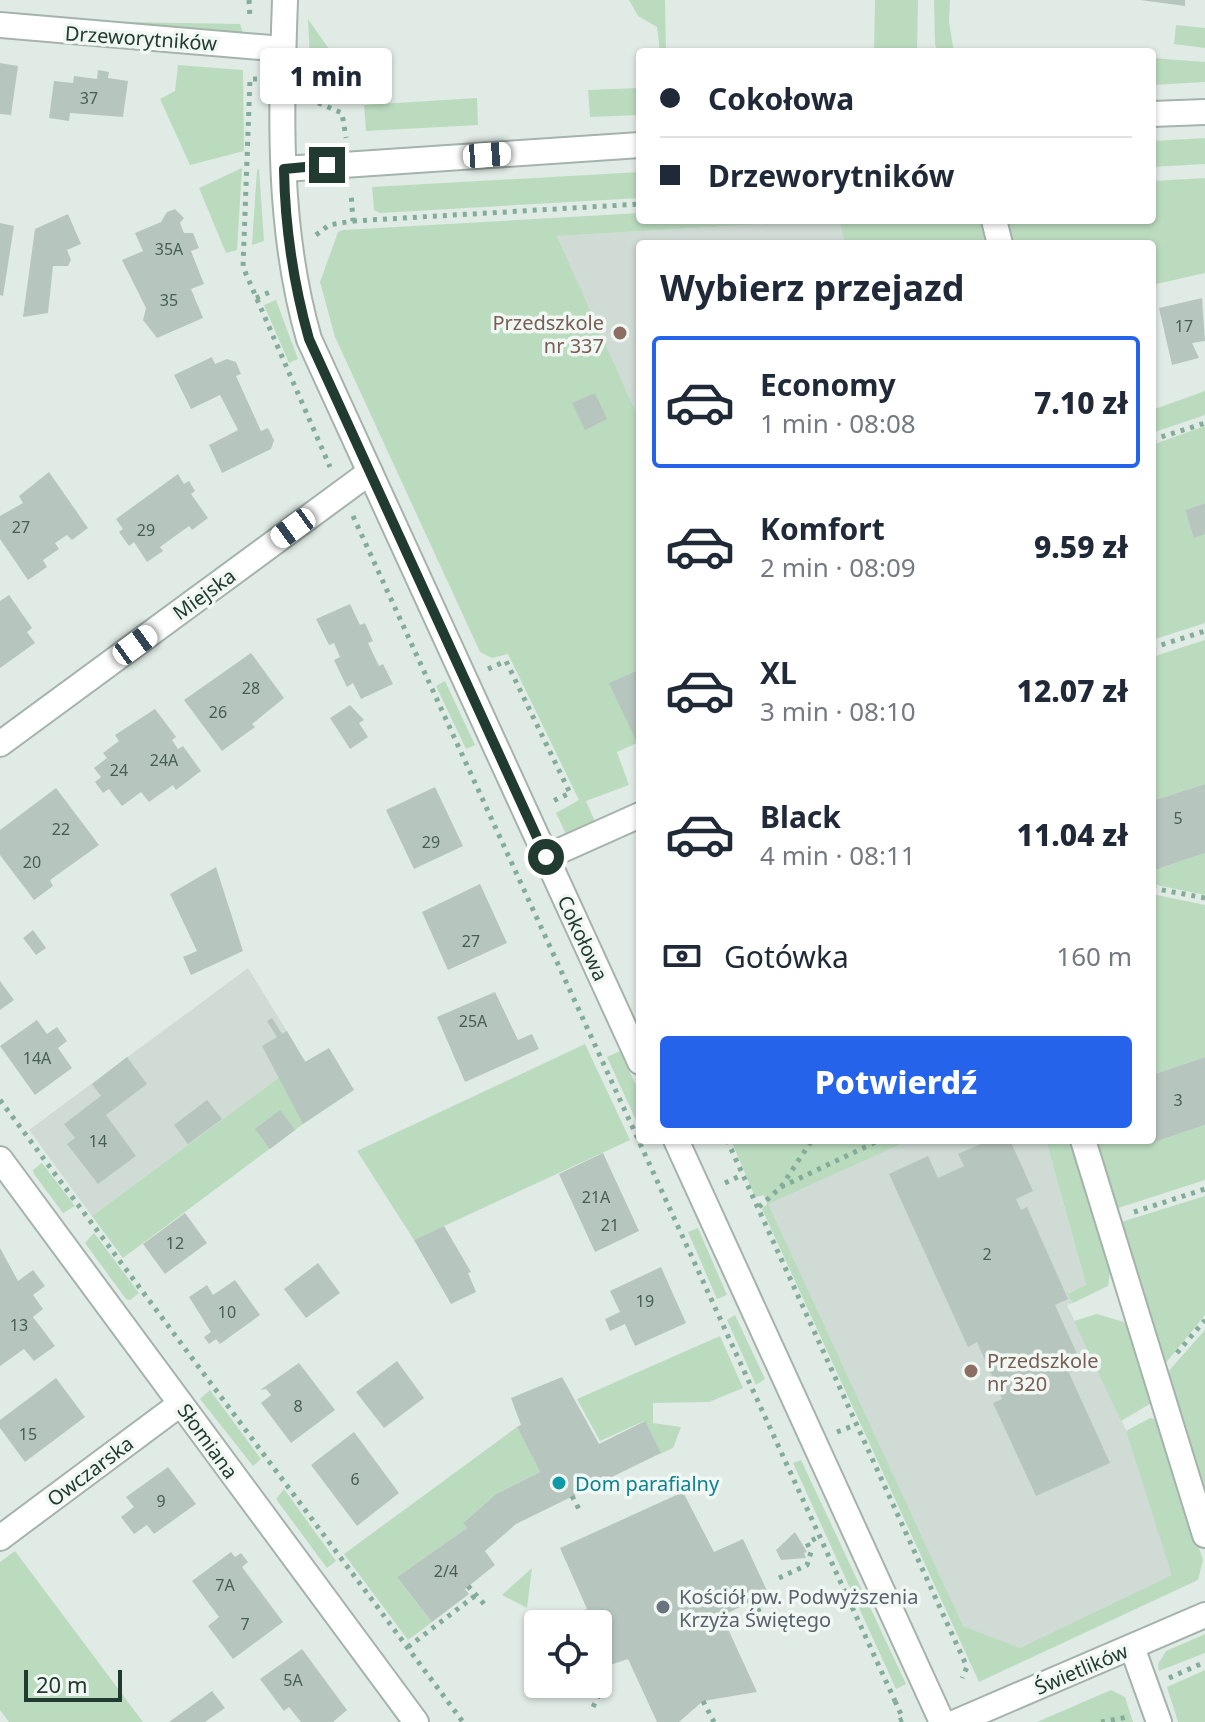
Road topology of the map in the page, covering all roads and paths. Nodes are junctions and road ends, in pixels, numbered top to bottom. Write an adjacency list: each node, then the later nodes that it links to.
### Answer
1 (285, 0): 3 (street, Cokołowa)
2 (0, 25): 3 (street, Drzeworytników)
3 (283, 49): 7 (street, Cokołowa)
4 (1205, 112): 5 (street)
5 (1156, 114)
6 (636, 145): 7 (street)
7 (284, 169): 13 (street, Cokołowa)
8 (636, 204): 9 (path)
9 (353, 221)
10 (256, 298): 14 (path)
11 (1205, 423): 12 (path)
12 (1156, 439)
13 (370, 472): 14 (street, Miejska); 19 (street, Cokołowa)
14 (342, 492): 17 (street, Miejska); 24 (path)
15 (1205, 631): 16 (path)
16 (1156, 647)
17 (0, 744)
18 (636, 817): 19 (street)
19 (546, 857): 22 (street, Cokołowa)
20 (1156, 889): 21 (path)
21 (1205, 898)
22 (636, 1053)
23 (0, 1100): 51 (path)
24 (636, 1134)
25 (641, 1144): 42 (path)
26 (678, 1144): 64 (street)
27 (729, 1144): 34 (path)
28 (809, 1144): 32 (path)
29 (872, 1144): 32 (path)
30 (1084, 1144): 35 (street)
31 (0, 1159): 38 (street, Słomiana)
32 (781, 1187): 34 (path)
33 (1205, 1189): 35 (path)
34 (759, 1207): 54 (path)
35 (1110, 1220): 37 (street)
36 (1205, 1320): 37 (path)
37 (1157, 1376): 41 (street)
38 (180, 1404): 43 (street, Owczarska); 61 (street, Słomiana)
39 (572, 1496): 40 (path)
40 (580, 1511)
41 (1205, 1535)
42 (820, 1536): 44 (path); 58 (path)
43 (0, 1538)
44 (779, 1578)
45 (468, 1586): 46 (path)
46 (476, 1595): 48 (path); 51 (path)
47 (754, 1599): 50 (path)
48 (484, 1604)
49 (1205, 1615): 52 (street, Świetlików)
50 (782, 1623)
51 (408, 1647): 62 (path)
52 (1132, 1647): 55 (street); 65 (street, Świetlików)
53 (1205, 1662): 55 (path)
54 (962, 1678)
55 (1148, 1687): 60 (street)
56 (598, 1698): 59 (path)
57 (703, 1701): 63 (path)
58 (895, 1701)
59 (593, 1707)
60 (1148, 1719): 66 (path)
61 (416, 1722)
62 (463, 1722)
63 (714, 1722)
64 (942, 1722)
65 (956, 1722)
66 (1101, 1722)

